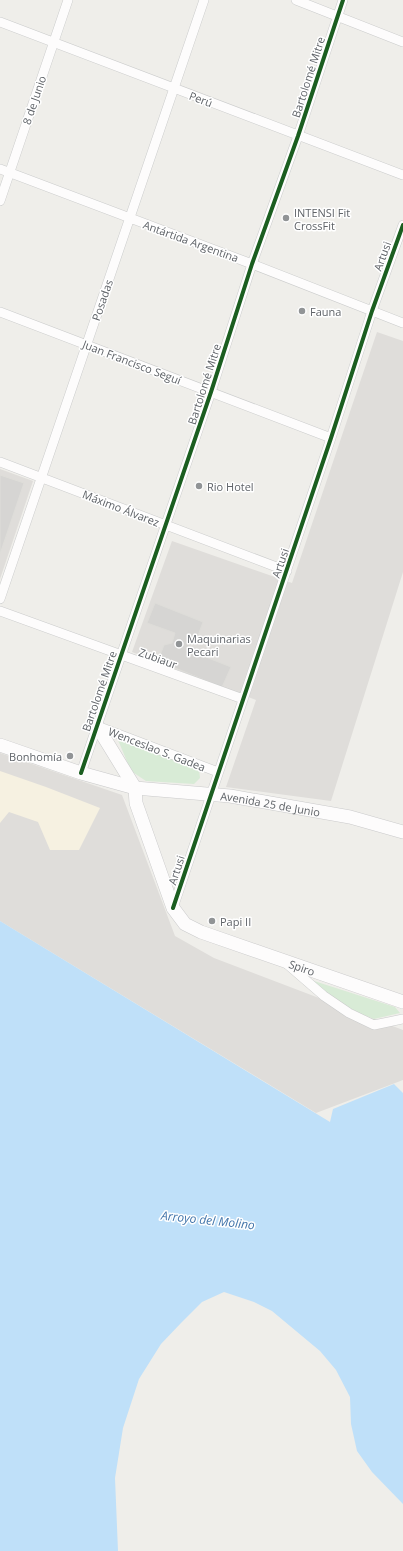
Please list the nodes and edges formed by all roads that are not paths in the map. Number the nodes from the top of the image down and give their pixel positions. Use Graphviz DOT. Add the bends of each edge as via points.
graph roads {
  1 [pos="68,0"];
  2 [pos="204,0"];
  3 [pos="296,0"];
  4 [pos="343,0"];
  5 [pos="337,16"];
  6 [pos="0,22"];
  7 [pos="403,42"];
  8 [pos="54,43"];
  9 [pos="174,89"];
  10 [pos="298,136"];
  11 [pos="0,169"];
  12 [pos="10,172"];
  13 [pos="403,176"];
  14 [pos="0,201"];
  15 [pos="130,218"];
  16 [pos="403,224"];
  17 [pos="252,264"];
  18 [pos="372,311"];
  19 [pos="0,312"];
  20 [pos="403,323"];
  21 [pos="86,345"];
  22 [pos="211,392"];
  23 [pos="332,438"];
  24 [pos="0,462"];
  25 [pos="41,478"];
  26 [pos="166,525"];
  27 [pos="287,571"];
  28 [pos="0,599"];
  29 [pos="0,611"];
  30 [pos="121,654"];
  31 [pos="243,699"];
  32 [pos="97,726"];
  33 [pos="0,745"];
  34 [pos="218,772"];
  35 [pos="81,773"];
  36 [pos="135,788"];
  37 [pos="211,794"];
  38 [pos="403,832"];
  39 [pos="173,908"];
  40 [pos="282,960"];
  41 [pos="403,1002"];
  42 [pos="403,1019"];
  1 -- 8 [label="street, 8 de Junio"];
  2 -- 9 [label="street, Posadas"];
  3 -- 5 [label="street"];
  4 -- 5 [label="street, Bartolomé Mitre"];
  5 -- 7 [label="street"];
  5 -- 10 [label="street, Bartolomé Mitre"];
  6 -- 8 [label="street, Perú"];
  8 -- 9 [label="street, Perú"];
  8 -- 12 [label="street, 8 de Junio"];
  9 -- 10 [label="street, Perú"];
  9 -- 15 [label="street, Posadas"];
  10 -- 13 [label="street, Perú"];
  10 -- 17 [label="street, Bartolomé Mitre"];
  11 -- 12 [label="street, Antártida Argentina"];
  12 -- 14 [label="street, 8 de Junio"];
  12 -- 15 [label="street, Antártida Argentina"];
  15 -- 17 [label="street, Antártida Argentina"];
  15 -- 21 [label="street, Posadas"];
  16 -- 18 [label="street, Artusi"];
  17 -- 18 [label="street, Antártida Argentina"];
  17 -- 22 [label="street, Bartolomé Mitre"];
  18 -- 20 [label="street, Antártida Argentina"];
  18 -- 23 [label="street, Artusi"];
  19 -- 21 [label="street, Juan Francisco Seguí"];
  21 -- 22 [label="street, Juan Francisco Seguí"];
  21 -- 25 [label="street, Posadas"];
  22 -- 23 [label="street, Juan Francisco Seguí"];
  22 -- 26 [label="street, Bartolomé Mitre"];
  23 -- 27 [label="street, Artusi"];
  24 -- 25 [label="street, Máximo Álvarez"];
  25 -- 26 [label="street, Máximo Álvarez"];
  25 -- 28 [label="street, Posadas"];
  26 -- 27 [label="street, Máximo Álvarez"];
  26 -- 30 [label="street, Bartolomé Mitre"];
  27 -- 31 [label="street, Artusi"];
  29 -- 30 [label="street, Zubiaur"];
  30 -- 31 [label="street, Zubiaur"];
  30 -- 32 [label="street, Bartolomé Mitre"];
  31 -- 34 [label="street, Artusi"];
  32 -- 34 [label="street, Wenceslao S. Gadea"];
  32 -- 35 [label="street, Bartolomé Mitre"];
  32 -- 36 [label="main road"];
  33 -- 35 [label="main road, Avenida 25 de Junio"];
  34 -- 37 [label="street, Artusi"];
  35 -- 36 [label="main road, Avenida 25 de Junio"];
  36 -- 37 [label="main road, Avenida 25 de Junio"];
  36 -- 39 [label="main road, Spiro" via="136,803"];
  37 -- 38 [label="main road, Avenida 25 de Junio" via="350,817"];
  37 -- 39 [label="street, Artusi"];
  39 -- 40 [label="main road, Spiro" via="185,924 201,932"];
  40 -- 41 [label="main road, Spiro"];
  40 -- 42 [label="street" via="324,996 349,1013 374,1025"];
}
